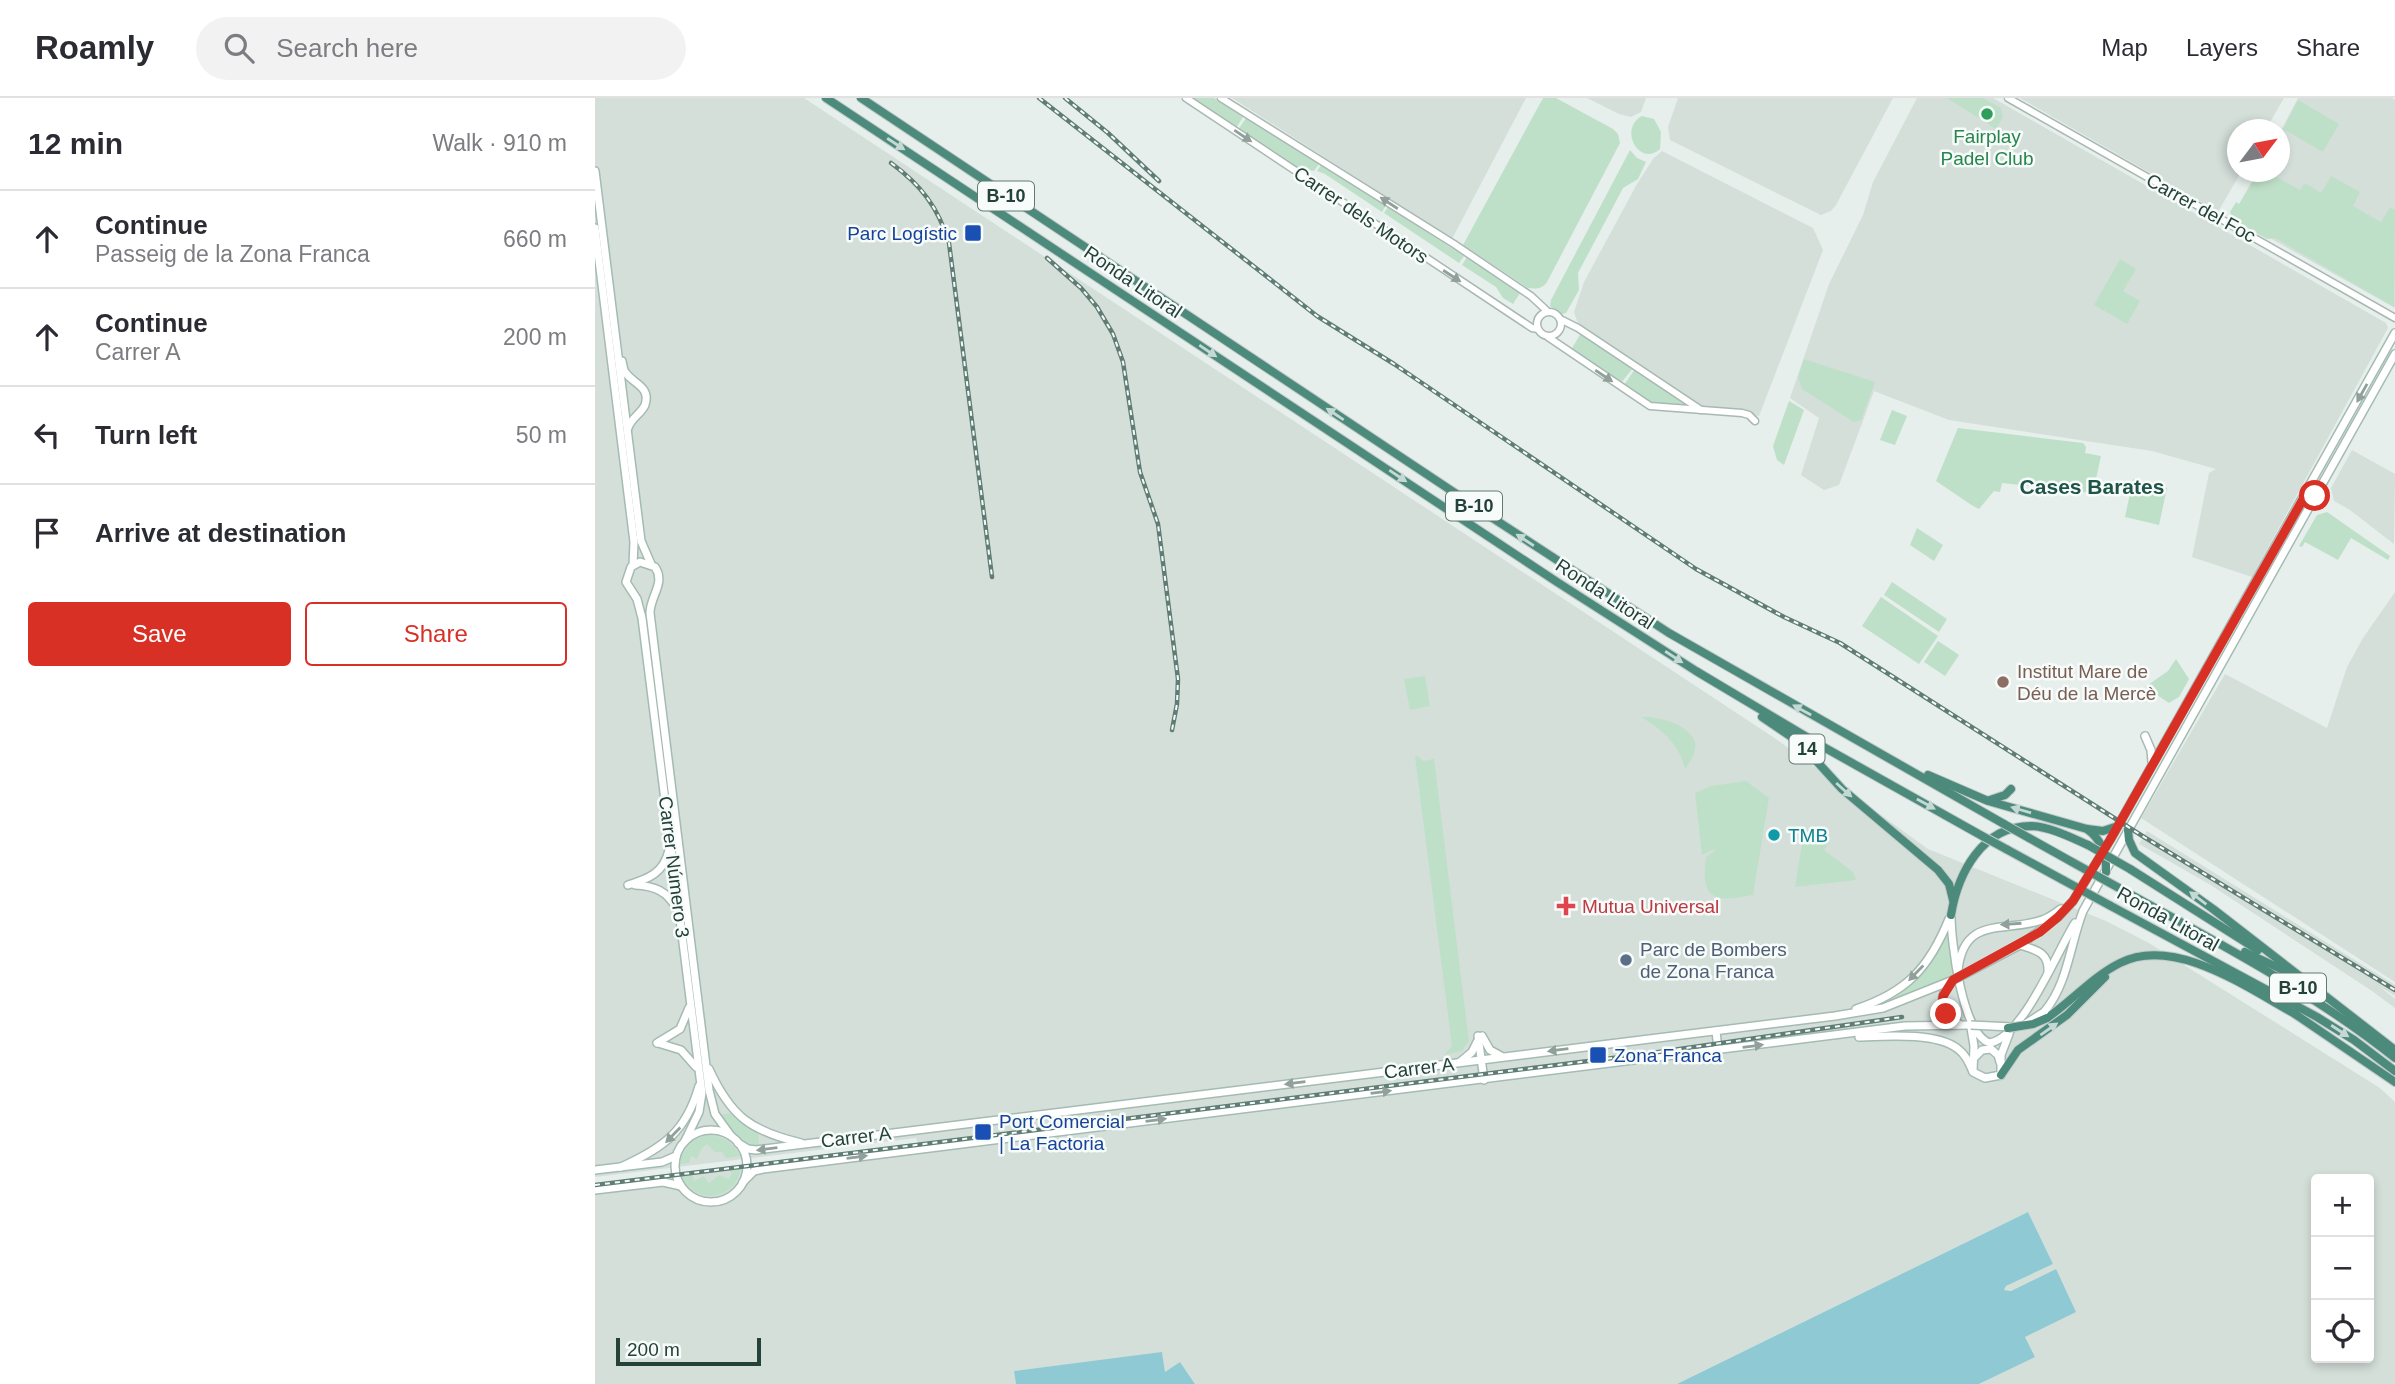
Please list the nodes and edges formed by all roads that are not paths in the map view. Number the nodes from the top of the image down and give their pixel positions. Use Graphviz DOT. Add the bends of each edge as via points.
graph roads {
  1 [pos="826,98"];
  2 [pos="862,98"];
  3 [pos="1186,98"];
  4 [pos="1221,98"];
  5 [pos="2008,98"];
  6 [pos="595,171"];
  7 [pos="595,228"];
  8 [pos="1546,310"];
  9 [pos="2395,318"];
  10 [pos="1562,320"];
  11 [pos="1538,329"];
  12 [pos="2395,333"];
  13 [pos="1548,337"];
  14 [pos="616,348"];
  15 [pos="2395,354"];
  16 [pos="1701,410"];
  17 [pos="1755,421"];
  18 [pos="627,433"];
  19 [pos="2307,492"];
  20 [pos="2315,496"];
  21 [pos="650,564"];
  22 [pos="633,565"];
  23 [pos="632,592"];
  24 [pos="654,592"];
  25 [pos="1696,671"];
  26 [pos="2145,736"];
  27 [pos="1862,743"];
  28 [pos="2153,763"];
  29 [pos="2011,789"];
  30 [pos="1988,801"];
  31 [pos="2118,826"];
  32 [pos="2087,829"];
  33 [pos="2128,830"];
  34 [pos="671,844"];
  35 [pos="2104,850"];
  36 [pos="2106,872"];
  37 [pos="1953,900"];
  38 [pos="2073,901"];
  39 [pos="2083,911"];
  40 [pos="679,914"];
  41 [pos="1951,915"];
  42 [pos="2194,930"];
  43 [pos="2020,945"];
  44 [pos="2120,963"];
  45 [pos="2218,965"];
  46 [pos="2290,971"];
  47 [pos="2048,977"];
  48 [pos="1956,980"];
  49 [pos="2303,981"];
  50 [pos="690,1000"];
  51 [pos="2045,1015"];
  52 [pos="2297,1015"];
  53 [pos="1835,1016"];
  54 [pos="1969,1016"];
  55 [pos="2017,1022"];
  56 [pos="1960,1024"];
  57 [pos="2008,1028"];
  58 [pos="1716,1031"];
  59 [pos="1479,1037"];
  60 [pos="1809,1039"];
  61 [pos="1718,1050"];
  62 [pos="2395,1050"];
  63 [pos="1506,1057"];
  64 [pos="1975,1057"];
  65 [pos="2395,1058"];
  66 [pos="1481,1060"];
  67 [pos="1460,1062"];
  68 [pos="2001,1063"];
  69 [pos="707,1064"];
  70 [pos="2395,1071"];
  71 [pos="699,1072"];
  72 [pos="1973,1072"];
  73 [pos="2001,1075"];
  74 [pos="1484,1080"];
  75 [pos="700,1082"];
  76 [pos="2395,1082"];
  77 [pos="731,1136"];
  78 [pos="685,1142"];
  79 [pos="738,1143"];
  80 [pos="805,1144"];
  81 [pos="677,1155"];
  82 [pos="621,1167"];
  83 [pos="595,1170"];
  84 [pos="743,1182"];
  85 [pos="681,1186"];
  86 [pos="595,1190"];
  1 -- 25 [label="highway, Ronda Litoral / B-10, one-way"];
  27 -- 2 [label="highway, Ronda Litoral / B-10, one-way" via="1649,620"];
  3 -- 11 [label="street, Carrer dels Motors, one-way"];
  8 -- 4 [label="street, Carrer dels Motors, one-way" via="1454,244"];
  5 -- 9 [label="street, Carrer del Foc"];
  6 -- 14 [label="main road"];
  7 -- 22 [label="main road" via="633,532"];
  8 -- 10 [label="street"];
  8 -- 11 [label="street"];
  10 -- 13 [label="street" via="1559,331"];
  10 -- 16 [label="street"];
  11 -- 13 [label="street"];
  12 -- 19 [label="main road, one-way"];
  13 -- 16 [label="street, one-way" via="1643,403"];
  14 -- 18 [label="main road"];
  14 -- 18 [label="main road" via="625,372 646,394 645,405"];
  15 -- 20 [label="main road"];
  16 -- 17 [label="street" via="1742,413"];
  18 -- 21 [label="main road" via="642,546"];
  19 -- 20 [label="main road"];
  19 -- 28 [label="main road"];
  20 -- 33 [label="main road"];
  21 -- 22 [label="main road"];
  21 -- 24 [label="main road" via="660,577"];
  22 -- 23 [label="main road" via="626,577"];
  23 -- 24 [label="main road" via="643,596"];
  23 -- 34 [label="main road, Carrer Número 3" via="642,618"];
  24 -- 69 [label="main road, Carrer Número 3" via="650,613"];
  25 -- 37 [label="highway, 14, one-way" via="1800,742 1842,789 1943,875"];
  25 -- 45 [label="highway, Ronda Litoral / B-10, one-way, bridge" via="1820,745"];
  26 -- 28 [label="main road"];
  27 -- 30 [label="highway"];
  27 -- 42 [label="highway, Ronda Litoral / B-10, bridge"];
  28 -- 31 [label="main road"];
  29 -- 30 [label="highway"];
  32 -- 30 [label="highway, one-way"];
  31 -- 32 [label="highway" via="2103,831"];
  31 -- 35 [label="main road"];
  32 -- 35 [label="highway"];
  33 -- 36 [label="main road"];
  46 -- 33 [label="highway, one-way" via="2136,853"];
  34 -- 40 [label="main road, Carrer Número 3"];
  34 -- 40 [label="main road" via="659,872 628,885 659,889"];
  35 -- 36 [label="highway"];
  35 -- 38 [label="main road"];
  36 -- 39 [label="main road"];
  37 -- 41 [label="highway"];
  37 -- 46 [label="highway, bridge" via="1977,851 2006,831 2039,827 2088,845 2130,869"];
  38 -- 43 [label="main road, Carrer A" via="2052,923"];
  38 -- 48 [label="main road, one-way" via="2043,920 1977,933 1960,956"];
  39 -- 47 [label="main road"];
  39 -- 51 [label="main road" via="2061,986"];
  40 -- 50 [label="main road, Carrer Número 3"];
  41 -- 48 [label="main road"];
  41 -- 53 [label="main road, one-way" via="1930,958 1900,989"];
  42 -- 49 [label="highway"];
  42 -- 65 [label="highway, Ronda Litoral / B-10" via="2314,998"];
  43 -- 47 [label="main road" via="2044,955"];
  43 -- 48 [label="main road, Carrer A, bridge"];
  44 -- 51 [label="highway"];
  44 -- 52 [label="highway" via="2152,954 2179,958"];
  73 -- 44 [label="highway, one-way" via="2014,1053 2067,1015"];
  45 -- 52 [label="highway"];
  45 -- 70 [label="highway, Ronda Litoral / B-10, one-way" via="2326,1022"];
  46 -- 49 [label="highway"];
  47 -- 55 [label="main road"];
  48 -- 53 [label="main road, Carrer A" via="1883,1008"];
  48 -- 54 [label="main road"];
  48 -- 56 [label="main road" via="1944,992 1942,1006"];
  49 -- 62 [label="highway"];
  50 -- 71 [label="main road, Carrer Número 3"];
  50 -- 71 [label="main road" via="683,1025 657,1043 681,1050"];
  51 -- 57 [label="highway, bridge" via="2028,1026"];
  52 -- 76 [label="highway"];
  53 -- 58 [label="main road, Carrer A"];
  54 -- 55 [label="main road" via="1980,1039 1990,1043"];
  54 -- 64 [label="main road"];
  55 -- 68 [label="main road" via="2006,1039"];
  56 -- 57 [label="main road, Carrer A, bridge"];
  56 -- 60 [label="main road, Carrer A"];
  58 -- 61 [label="main road"];
  58 -- 63 [label="main road, Carrer A, one-way"];
  59 -- 63 [label="main road" via="1490,1050"];
  59 -- 66 [label="main road"];
  59 -- 67 [label="main road" via="1472,1052"];
  61 -- 60 [label="main road, Carrer A, one-way"];
  60 -- 72 [label="main road" via="1938,1040 1961,1050"];
  61 -- 74 [label="main road, Carrer A"];
  63 -- 66 [label="main road, Carrer A"];
  64 -- 68 [label="main road" via="1991,1049"];
  64 -- 72 [label="main road"];
  66 -- 67 [label="main road, Carrer A"];
  66 -- 74 [label="main road"];
  67 -- 80 [label="main road, Carrer A, one-way"];
  68 -- 73 [label="main road"];
  69 -- 77 [label="main road, Carrer Número 3" via="715,1114"];
  69 -- 80 [label="main road" via="722,1096 743,1120"];
  71 -- 75 [label="main road, Carrer Número 3"];
  72 -- 73 [label="main road" via="1985,1078"];
  84 -- 74 [label="main road, Carrer A, one-way" via="763,1169"];
  75 -- 78 [label="main road, Carrer Número 3" via="701,1105"];
  75 -- 82 [label="main road, one-way" via="675,1134 655,1151"];
  77 -- 78 [label="main road" via="708,1130"];
  77 -- 79 [label="main road"];
  78 -- 81 [label="main road"];
  80 -- 79 [label="main road, Carrer A, one-way" via="756,1150"];
  79 -- 84 [label="main road" via="746,1161"];
  81 -- 82 [label="main road" via="662,1162"];
  81 -- 85 [label="main road" via="675,1171"];
  82 -- 83 [label="main road"];
  84 -- 85 [label="main road" via="729,1198 715,1202 698,1200"];
  85 -- 86 [label="main road" via="663,1182"];
}
